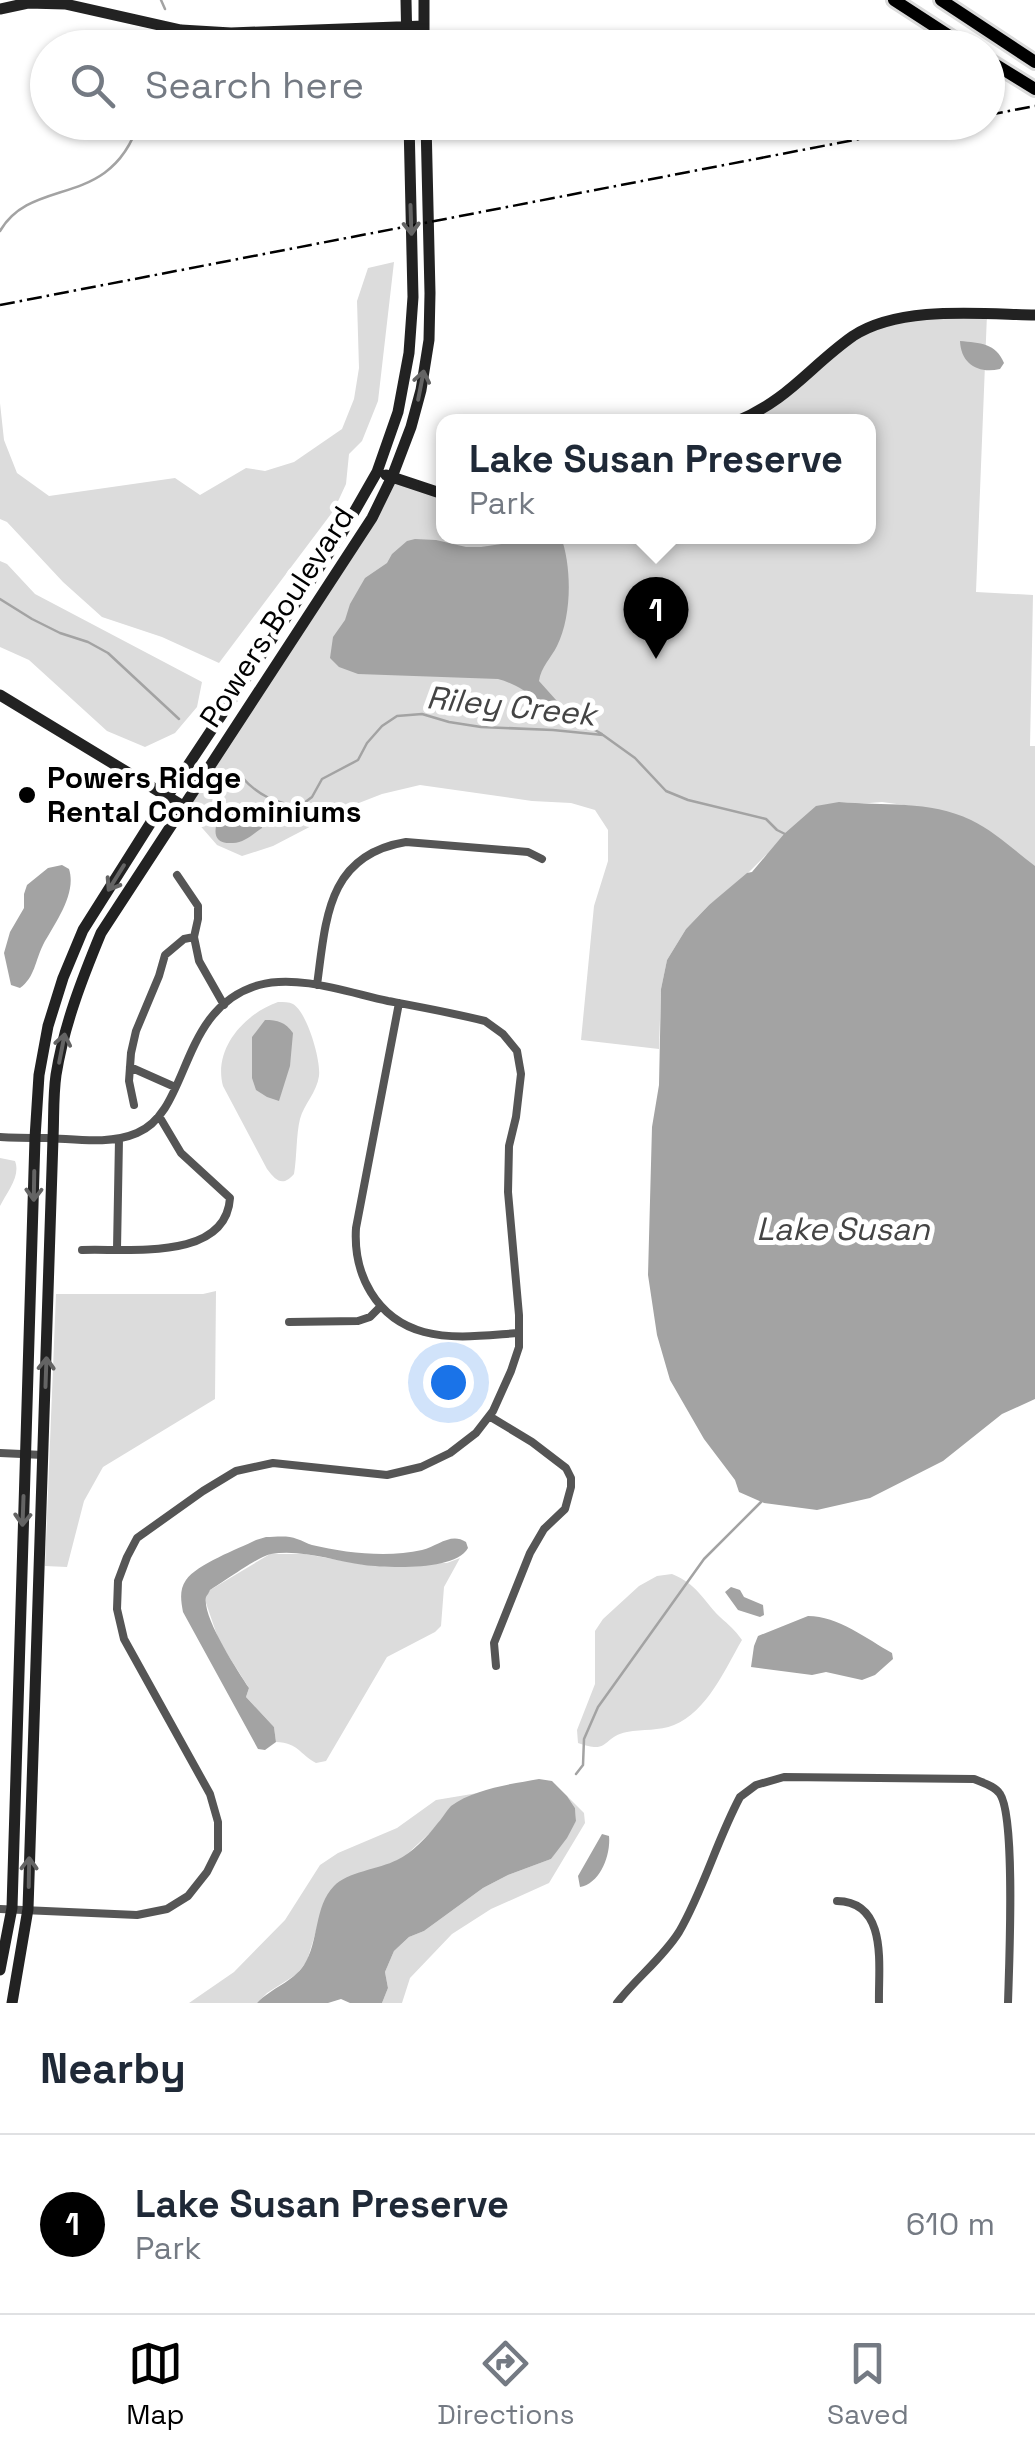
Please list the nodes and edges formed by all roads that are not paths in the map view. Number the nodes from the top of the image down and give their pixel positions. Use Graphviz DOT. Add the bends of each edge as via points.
graph roads {
  1 [pos="406,0"];
  2 [pos="424,0"];
  3 [pos="894,0"];
  4 [pos="941,0"];
  5 [pos="0,9"];
  6 [pos="424,26"];
  7 [pos="407,27"];
  8 [pos="181,30"];
  9 [pos="319,30"];
  10 [pos="407,30"];
  11 [pos="424,30"];
  12 [pos="940,30"];
  13 [pos="986,30"];
  14 [pos="1005,42"];
  15 [pos="1035,62"];
  16 [pos="1005,70"];
  17 [pos="1035,90"];
  18 [pos="409,140"];
  19 [pos="426,140"];
  20 [pos="1035,315"];
  21 [pos="754,414"];
  22 [pos="377,472"];
  23 [pos="392,478"];
  24 [pos="436,492"];
  25 [pos="0,695"];
  26 [pos="167,798"];
  27 [pos="183,806"];
  28 [pos="542,859"];
  29 [pos="177,874"];
  30 [pos="194,936"];
  31 [pos="317,985"];
  32 [pos="399,1003"];
  33 [pos="224,1005"];
  34 [pos="130,1067"];
  35 [pos="175,1088"];
  36 [pos="134,1105"];
  37 [pos="159,1116"];
  38 [pos="0,1137"];
  39 [pos="35,1138"];
  40 [pos="53,1138"];
  41 [pos="119,1139"];
  42 [pos="117,1249"];
  43 [pos="82,1250"];
  44 [pos="380,1307"];
  45 [pos="289,1322"];
  46 [pos="519,1334"];
  47 [pos="489,1416"];
  48 [pos="0,1453"];
  49 [pos="26,1454"];
  50 [pos="42,1455"];
  51 [pos="496,1666"];
  52 [pos="836,1901"];
  53 [pos="6,1908"];
  54 [pos="28,1909"];
  55 [pos="0,1970"];
  56 [pos="12,2003"];
  57 [pos="617,2003"];
  58 [pos="879,2003"];
  59 [pos="1008,2003"];
  1 -- 7 [label="main road"];
  2 -- 6 [label="main road"];
  3 -- 12 [label="main road"];
  4 -- 13 [label="main road"];
  5 -- 8 [label="main road" via="65,4"];
  6 -- 7 [label="main road"];
  6 -- 11 [label="main road"];
  7 -- 9 [label="main road"];
  7 -- 10 [label="main road"];
  14 -- 15 [label="main road"];
  16 -- 17 [label="main road"];
  18 -- 22 [label="main road, Powers Boulevard, one-way" via="410,353"];
  23 -- 19 [label="main road, Powers Boulevard, one-way" via="421,390 429,340"];
  20 -- 21 [label="main road" via="925,314 874,326"];
  22 -- 23 [label="main road"];
  22 -- 26 [label="main road, Powers Boulevard"];
  23 -- 24 [label="main road"];
  23 -- 27 [label="main road, Powers Boulevard"];
  25 -- 26 [label="main road"];
  26 -- 27 [label="main road"];
  26 -- 39 [label="main road, Powers Boulevard, one-way" via="83,930 62,978 42,1059"];
  40 -- 27 [label="main road, Powers Boulevard, one-way" via="56,1078 78,989 101,933"];
  28 -- 31 [label="street" via="528,852 406,842 370,852 338,884"];
  29 -- 30 [label="street" via="198,906"];
  30 -- 33 [label="street"];
  30 -- 34 [label="street" via="164,955"];
  31 -- 32 [label="street"];
  31 -- 33 [label="street" via="258,986"];
  32 -- 44 [label="street" via="356,1228 358,1264"];
  32 -- 46 [label="street" via="485,1021 517,1051 521,1074 508,1192"];
  33 -- 35 [label="street" via="197,1036"];
  34 -- 35 [label="street"];
  34 -- 36 [label="street"];
  35 -- 37 [label="street"];
  37 -- 41 [label="street" via="149,1128"];
  37 -- 42 [label="street" via="181,1153 230,1198 229,1212 208,1237 161,1249"];
  38 -- 39 [label="street"];
  39 -- 40 [label="street"];
  39 -- 49 [label="main road, Powers Boulevard, one-way"];
  40 -- 41 [label="street"];
  50 -- 40 [label="main road, Powers Boulevard, one-way"];
  41 -- 42 [label="street"];
  42 -- 43 [label="street"];
  44 -- 45 [label="street" via="358,1321"];
  44 -- 46 [label="street" via="423,1332"];
  46 -- 47 [label="street"];
  47 -- 51 [label="street" via="532,1442 571,1478 565,1509 530,1553 494,1643"];
  47 -- 54 [label="street" via="450,1453 386,1475 273,1463 236,1471 137,1538 118,1581 124,1639 210,1794 218,1850 188,1896 167,1910 137,1915"];
  48 -- 49 [label="street"];
  49 -- 50 [label="street"];
  49 -- 53 [label="main road, Powers Boulevard, one-way"];
  54 -- 50 [label="main road, Powers Boulevard, one-way"];
  52 -- 58 [label="street" via="856,1904 874,1922"];
  53 -- 54 [label="street"];
  53 -- 55 [label="main road, Powers Boulevard"];
  54 -- 56 [label="main road, Powers Boulevard"];
  57 -- 59 [label="street" via="678,1933 740,1797 756,1784 784,1777 974,1779 1000,1793 1009,1840"];
}
